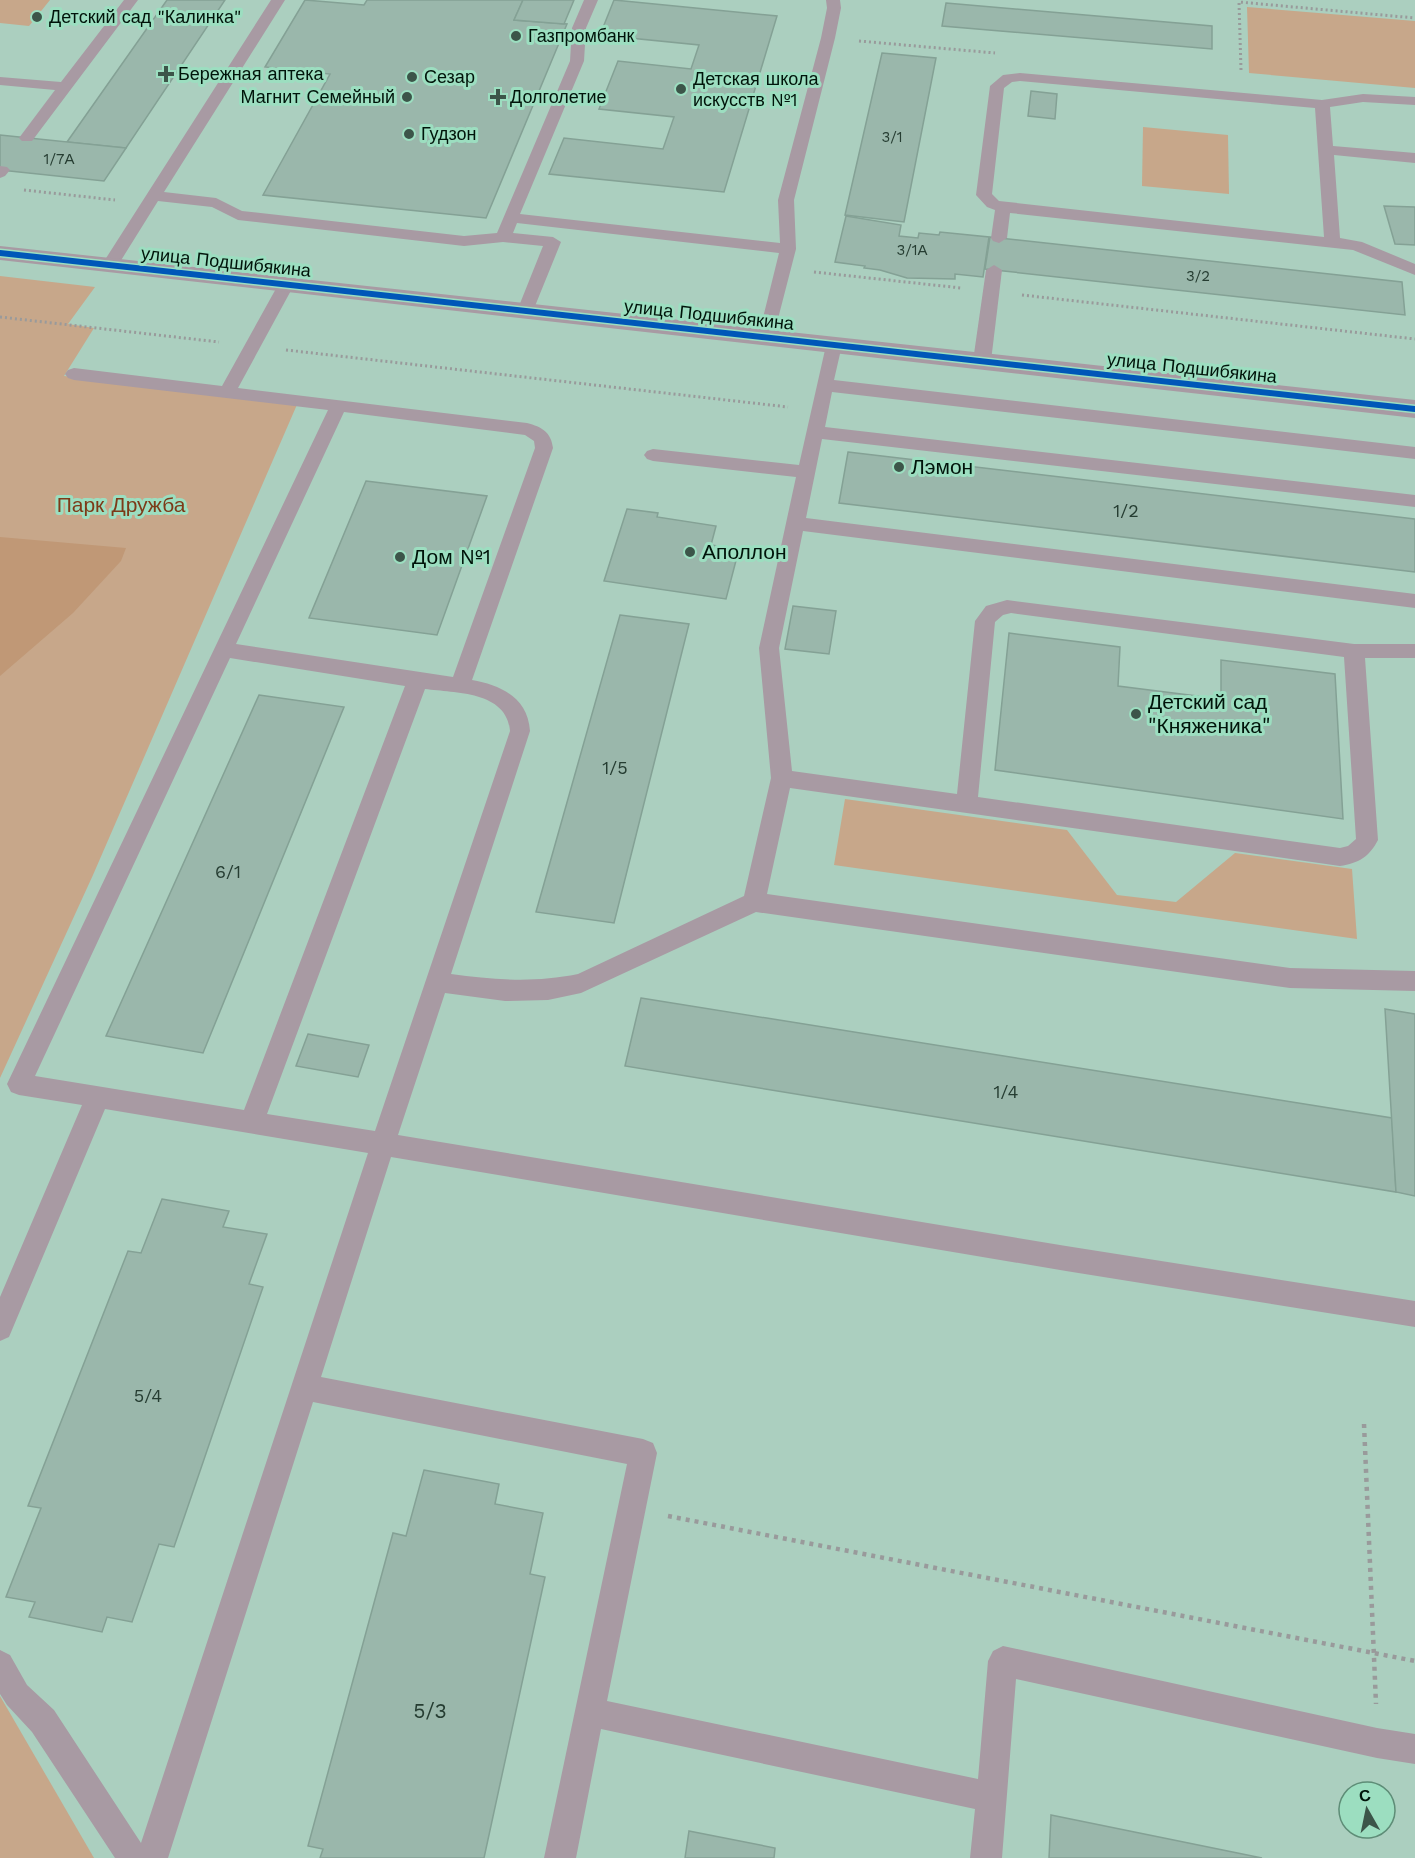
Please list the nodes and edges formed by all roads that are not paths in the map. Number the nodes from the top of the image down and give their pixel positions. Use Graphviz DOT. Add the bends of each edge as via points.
graph roads {
  1 [pos="131,0"];
  2 [pos="278,0"];
  3 [pos="591,0"];
  4 [pos="833,0"];
  5 [pos="0,81"];
  6 [pos="65,87"];
  7 [pos="1415,101"];
  8 [pos="1322,104"];
  9 [pos="27,138"];
  10 [pos="1326,150"];
  11 [pos="1415,158"];
  12 [pos="151,200"];
  13 [pos="1003,207"];
  14 [pos="511,218"];
  15 [pos="586,227"];
  16 [pos="503,237"];
  17 [pos="999,238"];
  18 [pos="553,242"];
  19 [pos="1332,243"];
  20 [pos="788,249"];
  21 [pos="0,253"];
  22 [pos="109,266"];
  23 [pos="994,270"];
  24 [pos="1415,270"];
  25 [pos="286,285"];
  26 [pos="525,312"];
  27 [pos="766,338"];
  28 [pos="833,345"];
  29 [pos="982,361"];
  30 [pos="74,374"];
  31 [pos="824,385"];
  32 [pos="227,392"];
  33 [pos="339,405"];
  34 [pos="1415,409"];
  35 [pos="814,432"];
  36 [pos="1415,453"];
  37 [pos="653,455"];
  38 [pos="806,472"];
  39 [pos="1415,501"];
  40 [pos="796,523"];
  41 [pos="1415,600"];
  42 [pos="225,650"];
  43 [pos="1354,651"];
  44 [pos="1415,651"];
  45 [pos="418,679"];
  46 [pos="460,685"];
  47 [pos="782,778"];
  48 [pos="967,804"];
  49 [pos="754,902"];
  50 [pos="1415,981"];
  51 [pos="436,982"];
  52 [pos="98,1096"];
  53 [pos="252,1121"];
  54 [pos="384,1142"];
  55 [pos="1415,1314"];
  56 [pos="0,1328"];
  57 [pos="304,1387"];
  58 [pos="0,1665"];
  59 [pos="590,1712"];
  60 [pos="1415,1749"];
  61 [pos="991,1797"];
  62 [pos="133,1858"];
  63 [pos="152,1858"];
  64 [pos="560,1858"];
  65 [pos="986,1858"];
  1 -- 6 [label="lane"];
  2 -- 12 [label="lane"];
  3 -- 14 [label="lane" via="579,28 577,61"];
  4 -- 20 [label="lane" via="828,38 786,200"];
  5 -- 6 [label="lane"];
  6 -- 9 [label="lane"];
  7 -- 8 [label="lane" via="1363,98"];
  8 -- 10 [label="lane"];
  8 -- 13 [label="lane" via="1008,78 997,86 984,195"];
  10 -- 11 [label="lane"];
  10 -- 19 [label="lane"];
  12 -- 16 [label="lane" via="216,203 238,215 464,241"];
  12 -- 22 [label="lane"];
  13 -- 17 [label="lane"];
  13 -- 19 [label="lane"];
  14 -- 15 [label="lane"];
  14 -- 16 [label="lane"];
  15 -- 18 [label="lane"];
  15 -- 20 [label="lane"];
  16 -- 18 [label="lane"];
  18 -- 26 [label="lane"];
  19 -- 24 [label="lane" via="1365,248"];
  20 -- 27 [label="lane"];
  21 -- 22 [label="street, улица Подшибякина"];
  22 -- 25 [label="street, улица Подшибякина"];
  23 -- 29 [label="lane"];
  25 -- 26 [label="street, улица Подшибякина"];
  25 -- 32 [label="lane"];
  26 -- 27 [label="street, улица Подшибякина"];
  27 -- 28 [label="street, улица Подшибякина"];
  28 -- 29 [label="street, улица Подшибякина"];
  28 -- 31 [label="lane"];
  29 -- 34 [label="street, улица Подшибякина"];
  30 -- 32 [label="lane"];
  31 -- 35 [label="lane"];
  31 -- 36 [label="lane"];
  32 -- 33 [label="lane"];
  33 -- 42 [label="lane"];
  33 -- 46 [label="lane" via="527,429 543,440 544,448"];
  35 -- 38 [label="lane"];
  35 -- 39 [label="lane"];
  37 -- 38 [label="lane"];
  38 -- 40 [label="lane"];
  40 -- 41 [label="lane"];
  40 -- 47 [label="lane" via="769,648"];
  42 -- 45 [label="lane"];
  42 -- 52 [label="lane" via="20,1084"];
  43 -- 44 [label="lane"];
  43 -- 48 [label="lane" via="1011,606 997,608 985,621"];
  43 -- 48 [label="lane" via="1367,840 1355,855 1340,857"];
  45 -- 46 [label="lane"];
  45 -- 53 [label="lane"];
  46 -- 51 [label="lane" via="506,699 520,720 520,731"];
  47 -- 48 [label="lane"];
  47 -- 49 [label="lane"];
  49 -- 50 [label="lane" via="1290,978"];
  49 -- 51 [label="lane" via="581,983 548,990 505,991"];
  51 -- 54 [label="lane"];
  52 -- 53 [label="lane"];
  52 -- 56 [label="lane"];
  53 -- 54 [label="lane"];
  54 -- 55 [label="lane" via="1151,1273"];
  54 -- 57 [label="lane"];
  57 -- 59 [label="lane" via="643,1453"];
  57 -- 63 [label="lane"];
  58 -- 62 [label="lane" via="17,1695 43,1721"];
  59 -- 61 [label="lane"];
  59 -- 64 [label="lane"];
  60 -- 61 [label="lane" via="1003,1661"];
  61 -- 65 [label="lane"];
}
